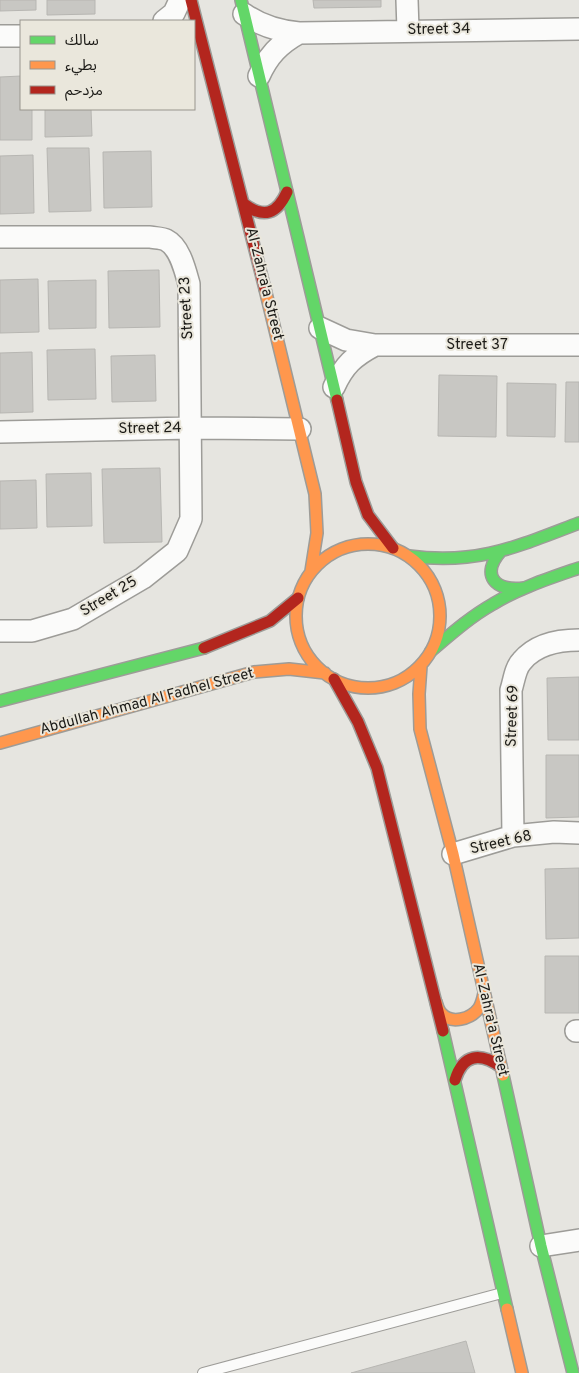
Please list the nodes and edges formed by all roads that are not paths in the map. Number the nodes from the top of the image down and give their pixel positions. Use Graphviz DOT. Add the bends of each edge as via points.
graph roads {
  1 [pos="180,0"];
  2 [pos="191,0"];
  3 [pos="407,0"];
  4 [pos="242,7"];
  5 [pos="165,20"];
  6 [pos="194,20"];
  7 [pos="195,24"];
  8 [pos="579,29"];
  9 [pos="408,30"];
  10 [pos="299,33"];
  11 [pos="0,36"];
  12 [pos="20,36"];
  13 [pos="201,59"];
  14 [pos="259,76"];
  15 [pos="287,192"];
  16 [pos="244,204"];
  17 [pos="0,237"];
  18 [pos="285,242"];
  19 [pos="267,248"];
  20 [pos="302,251"];
  21 [pos="260,266"];
  22 [pos="320,328"];
  23 [pos="375,345"];
  24 [pos="579,345"];
  25 [pos="334,387"];
  26 [pos="191,428"];
  27 [pos="300,429"];
  28 [pos="0,432"];
  29 [pos="191,519"];
  30 [pos="579,523"];
  31 [pos="393,548"];
  32 [pos="501,551"];
  33 [pos="409,556"];
  34 [pos="579,568"];
  35 [pos="311,571"];
  36 [pos="524,588"];
  37 [pos="298,598"];
  38 [pos="0,631"];
  39 [pos="579,640"];
  40 [pos="210,647"];
  41 [pos="431,652"];
  42 [pos="421,666"];
  43 [pos="329,676"];
  44 [pos="222,680"];
  45 [pos="0,701"];
  46 [pos="25,721"];
  47 [pos="40,731"];
  48 [pos="0,743"];
  49 [pos="579,833"];
  50 [pos="513,836"];
  51 [pos="453,854"];
  52 [pos="484,993"];
  53 [pos="436,1002"];
  54 [pos="501,1067"];
  55 [pos="455,1080"];
  56 [pos="579,1240"];
  57 [pos="541,1246"];
  58 [pos="504,1292"];
  59 [pos="247,1362"];
  60 [pos="203,1373"];
  61 [pos="250,1373"];
  62 [pos="522,1373"];
  63 [pos="573,1373"];
  1 -- 5 [label="street"];
  2 -- 6 [label="street, Al-Zahra'a Street"];
  3 -- 9 [label="street"];
  4 -- 10 [label="street, Street 34" via="256,22"];
  4 -- 14 [label="street"];
  7 -- 13 [label="street, Al-Zahra'a Street"];
  8 -- 9 [label="street, Street 34"];
  9 -- 10 [label="street, Street 34"];
  10 -- 14 [label="street" via="274,50"];
  11 -- 12 [label="street"];
  13 -- 16 [label="street, Al-Zahra'a Street"];
  14 -- 15 [label="street"];
  15 -- 16 [label="street" via="278,208 269,213 251,210"];
  15 -- 20 [label="street"];
  16 -- 21 [label="street, Al-Zahra'a Street"];
  17 -- 26 [label="street, Street 23" via="150,237 167,240 184,262 189,284"];
  18 -- 20 [label="street"];
  19 -- 21 [label="street" via="261,256"];
  20 -- 22 [label="street"];
  21 -- 27 [label="street, Al-Zahra'a Street"];
  22 -- 23 [label="street, Street 37" via="346,340"];
  22 -- 25 [label="street"];
  23 -- 24 [label="street, Street 37"];
  23 -- 25 [label="street" via="351,360"];
  25 -- 31 [label="street" via="356,482 368,515"];
  26 -- 27 [label="street, Street 24"];
  26 -- 28 [label="street, Street 24"];
  26 -- 29 [label="street, Street 23"];
  27 -- 35 [label="street, Al-Zahra'a Street" via="316,494 317,533"];
  29 -- 38 [label="street, Street 25" via="177,551 143,578 73,619 32,631"];
  30 -- 32 [label="street"];
  31 -- 33 [label="street"];
  31 -- 35 [label="street" via="374,544 338,550"];
  32 -- 33 [label="street" via="449,559"];
  32 -- 36 [label="street" via="493,558 490,569 494,580 502,587"];
  33 -- 41 [label="street" via="435,587 440,608 439,629"];
  34 -- 36 [label="street"];
  35 -- 37 [label="street"];
  36 -- 41 [label="street" via="484,609"];
  37 -- 40 [label="street" via="270,621"];
  37 -- 43 [label="street" via="296,621 302,644 309,658"];
  39 -- 50 [label="street, Street 69" via="542,645 521,661 515,674 512,690"];
  40 -- 44 [label="street" via="220,649 229,659 229,673"];
  40 -- 45 [label="street" via="23,699"];
  41 -- 42 [label="street"];
  42 -- 43 [label="street" via="402,680 367,688 349,685"];
  42 -- 51 [label="street, Al-Zahra'a Street" via="418,694 420,729"];
  43 -- 44 [label="street, Abdullah Ahmad Al Fadhel Street" via="289,668"];
  43 -- 53 [label="street" via="353,708 369,742"];
  44 -- 47 [label="street, Abdullah Ahmad Al Fadhel Street"];
  46 -- 47 [label="street"];
  47 -- 48 [label="street, Abdullah Ahmad Al Fadhel Street"];
  49 -- 50 [label="street, Street 68"];
  50 -- 51 [label="street, Street 68"];
  51 -- 52 [label="street, Al-Zahra'a Street"];
  52 -- 53 [label="street" via="474,1014 463,1019 452,1019 441,1013"];
  52 -- 54 [label="street, Al-Zahra'a Street"];
  53 -- 55 [label="street"];
  54 -- 55 [label="street" via="493,1060 473,1058 457,1071"];
  54 -- 57 [label="street, Al-Zahra'a Street"];
  55 -- 58 [label="street"];
  56 -- 57 [label="street"];
  57 -- 63 [label="street, Al-Zahra'a Street"];
  58 -- 59 [label="lane"];
  58 -- 62 [label="street"];
  59 -- 60 [label="lane"];
  59 -- 61 [label="lane"];
}
